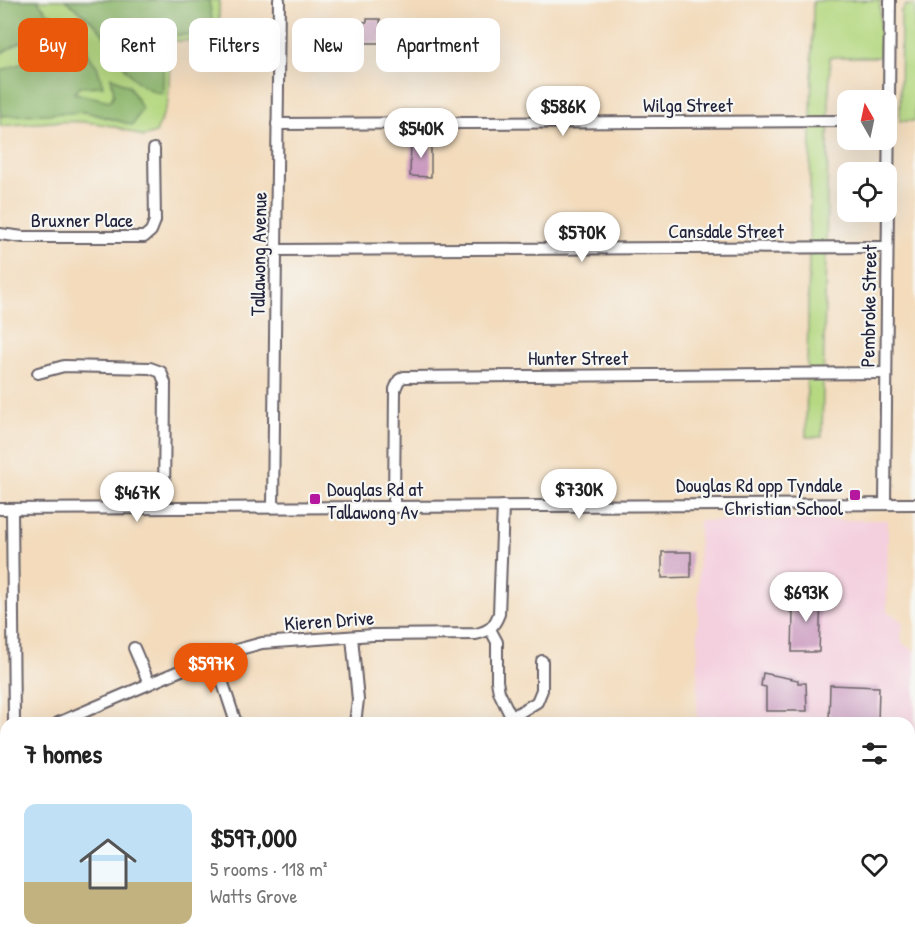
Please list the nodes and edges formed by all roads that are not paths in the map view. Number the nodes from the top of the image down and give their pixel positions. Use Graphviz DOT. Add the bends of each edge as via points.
graph roads {
  1 [pos="279,0"];
  2 [pos="890,0"];
  3 [pos="888,90"];
  4 [pos="837,121"];
  5 [pos="277,124"];
  6 [pos="154,149"];
  7 [pos="887,150"];
  8 [pos="0,234"];
  9 [pos="888,247"];
  10 [pos="276,250"];
  11 [pos="38,373"];
  12 [pos="885,373"];
  13 [pos="885,504"];
  14 [pos="915,504"];
  15 [pos="502,506"];
  16 [pos="273,507"];
  17 [pos="394,507"];
  18 [pos="0,508"];
  19 [pos="12,508"];
  20 [pos="164,508"];
  21 [pos="490,629"];
  22 [pos="13,633"];
  23 [pos="0,634"];
  24 [pos="352,637"];
  25 [pos="134,648"];
  26 [pos="214,656"];
  27 [pos="542,661"];
  28 [pos="149,683"];
  29 [pos="14,717"];
  30 [pos="72,717"];
  31 [pos="234,717"];
  32 [pos="356,717"];
  33 [pos="512,717"];
  34 [pos="517,717"];
  1 -- 5 [label="street, Tallawong Avenue"];
  2 -- 3 [label="street, Pembroke Street"];
  4 -- 5 [label="street, Wilga Street"];
  5 -- 10 [label="street, Tallawong Avenue"];
  6 -- 8 [label="street, Bruxner Place" via="155,221 144,237"];
  7 -- 9 [label="street, Pembroke Street"];
  9 -- 10 [label="street, Cansdale Street"];
  9 -- 12 [label="street, Pembroke Street"];
  10 -- 16 [label="street, Tallawong Avenue"];
  11 -- 20 [label="street" via="64,366 153,368 160,372 165,383"];
  12 -- 13 [label="street, Pembroke Street"];
  12 -- 17 [label="street, Hunter Street" via="404,377 395,389"];
  13 -- 14 [label="street"];
  13 -- 15 [label="street"];
  15 -- 17 [label="street"];
  15 -- 21 [label="street" via="500,614"];
  16 -- 17 [label="street"];
  16 -- 20 [label="street"];
  18 -- 19 [label="street"];
  19 -- 20 [label="street"];
  19 -- 22 [label="street"];
  21 -- 24 [label="street, Kieren Drive" via="476,634"];
  21 -- 33 [label="street" via="497,642 497,681"];
  22 -- 23 [label="street"];
  22 -- 29 [label="street"];
  24 -- 26 [label="street, Kieren Drive" via="262,643"];
  24 -- 32 [label="street"];
  25 -- 28 [label="street"];
  26 -- 28 [label="street, Kieren Drive"];
  26 -- 31 [label="street"];
  27 -- 34 [label="street" via="542,690 537,702"];
  28 -- 30 [label="street, Kieren Drive"];
}
